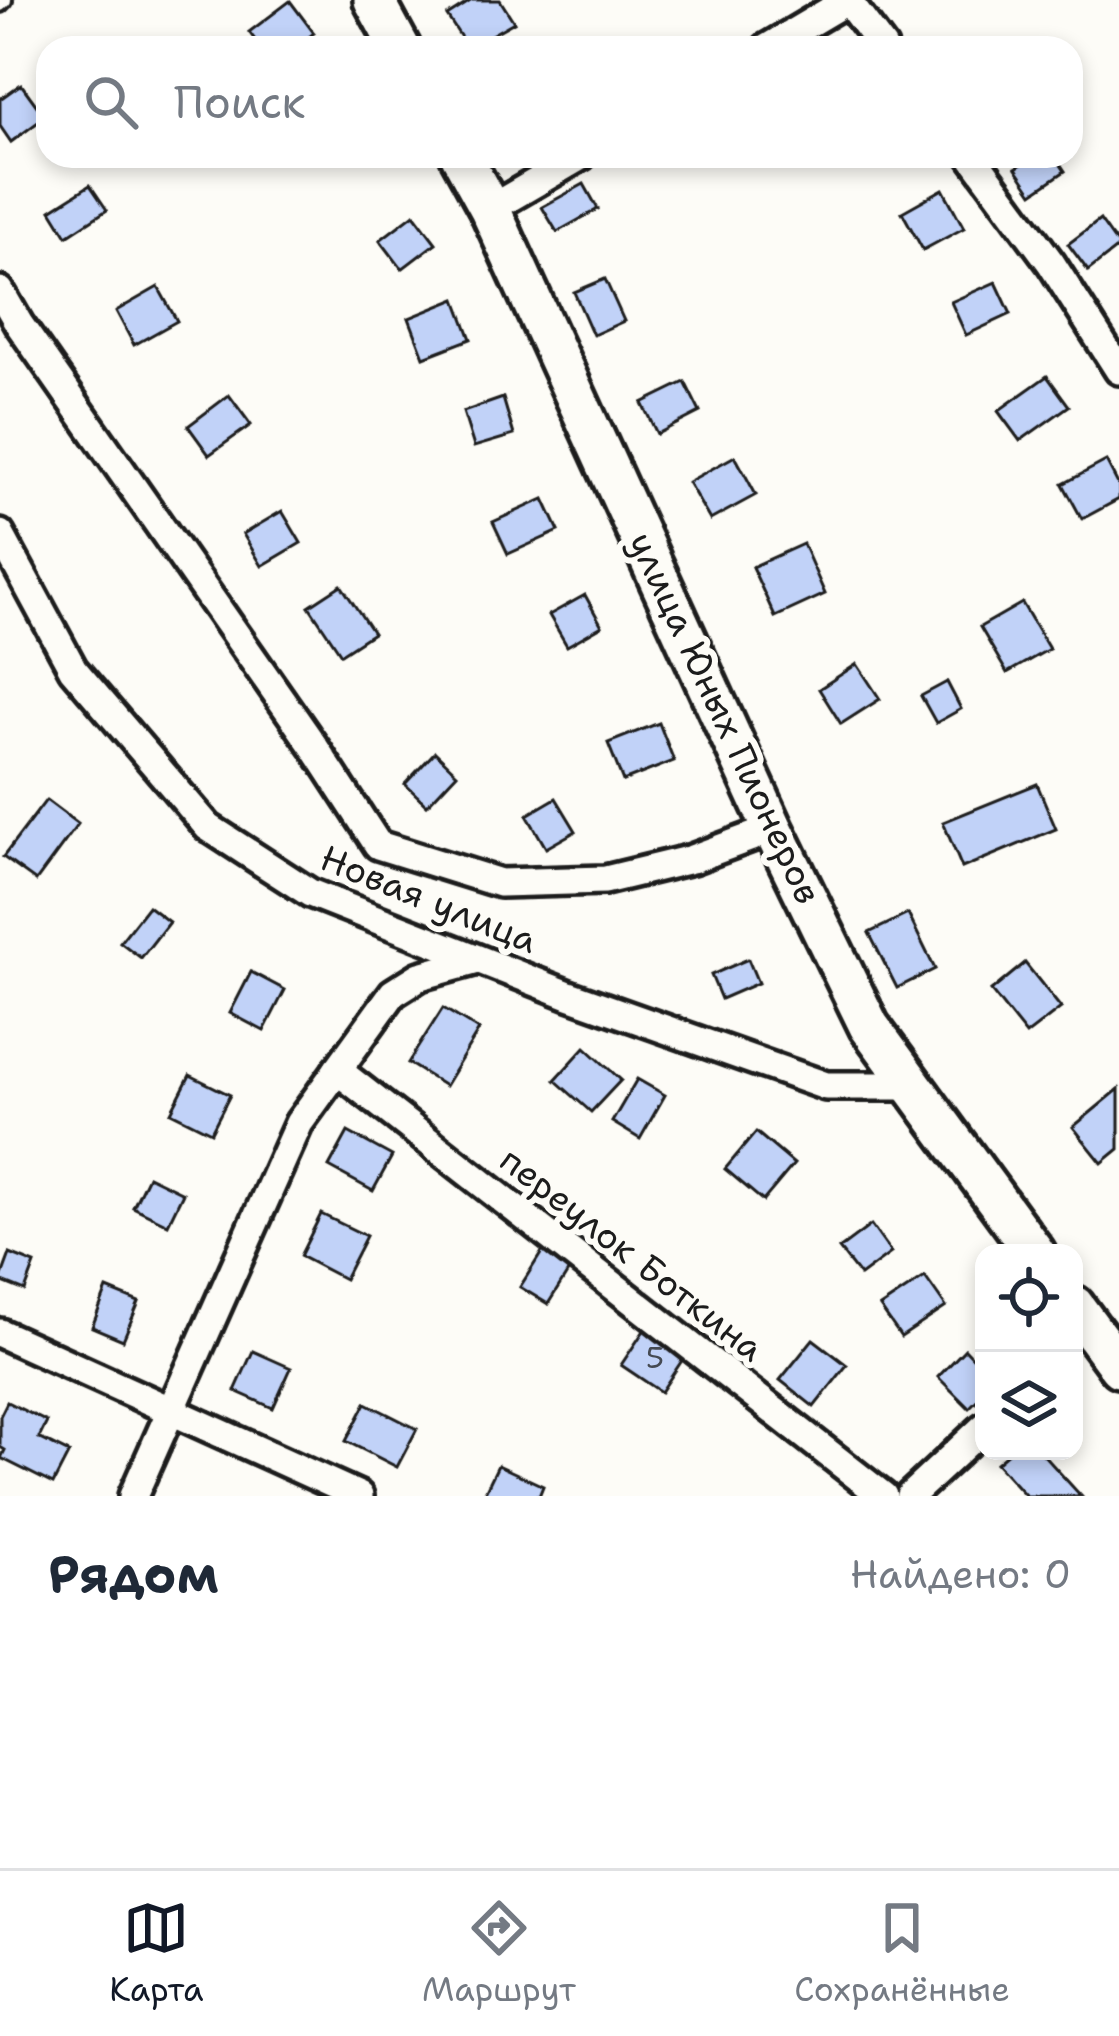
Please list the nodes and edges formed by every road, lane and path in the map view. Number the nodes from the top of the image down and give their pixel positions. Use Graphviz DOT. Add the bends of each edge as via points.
graph roads {
  1 [pos="374,0"];
  2 [pos="848,0"];
  3 [pos="394,36"];
  4 [pos="787,36"];
  5 [pos="874,36"];
  6 [pos="467,168"];
  7 [pos="560,168"];
  8 [pos="981,168"];
  9 [pos="490,209"];
  10 [pos="0,291"];
  11 [pos="1119,370"];
  12 [pos="0,534"];
  13 [pos="773,829"];
  14 [pos="478,960"];
  15 [pos="338,1070"];
  16 [pos="912,1086"];
  17 [pos="1028,1244"];
  18 [pos="1083,1329"];
  19 [pos="0,1334"];
  20 [pos="1119,1367"];
  21 [pos="171,1411"];
  22 [pos="975,1435"];
  23 [pos="133,1496"];
  24 [pos="359,1496"];
  25 [pos="883,1496"];
  26 [pos="910,1496"];
  1 -- 3 [label="main road"];
  2 -- 4 [label="street"];
  2 -- 5 [label="street"];
  6 -- 9 [label="main road, улица Юных Пионеров"];
  7 -- 9 [label="street"];
  8 -- 11 [label="street"];
  9 -- 13 [label="main road, улица Юных Пионеров"];
  10 -- 13 [label="street, Новая улица" via="377,844 500,883 605,880"];
  12 -- 14 [label="street, Новая улица" via="73,669 208,827 310,893"];
  13 -- 16 [label="main road, улица Юных Пионеров" via="869,1026"];
  14 -- 15 [label="street" via="404,983"];
  14 -- 16 [label="street, Новая улица" via="826,1086"];
  15 -- 21 [label="street" via="285,1151"];
  15 -- 25 [label="street, переулок Боткина"];
  16 -- 17 [label="main road, улица Юных Пионеров"];
  18 -- 20 [label="main road"];
  19 -- 21 [label="street"];
  21 -- 23 [label="street"];
  21 -- 24 [label="street"];
  22 -- 26 [label="street"];
}
